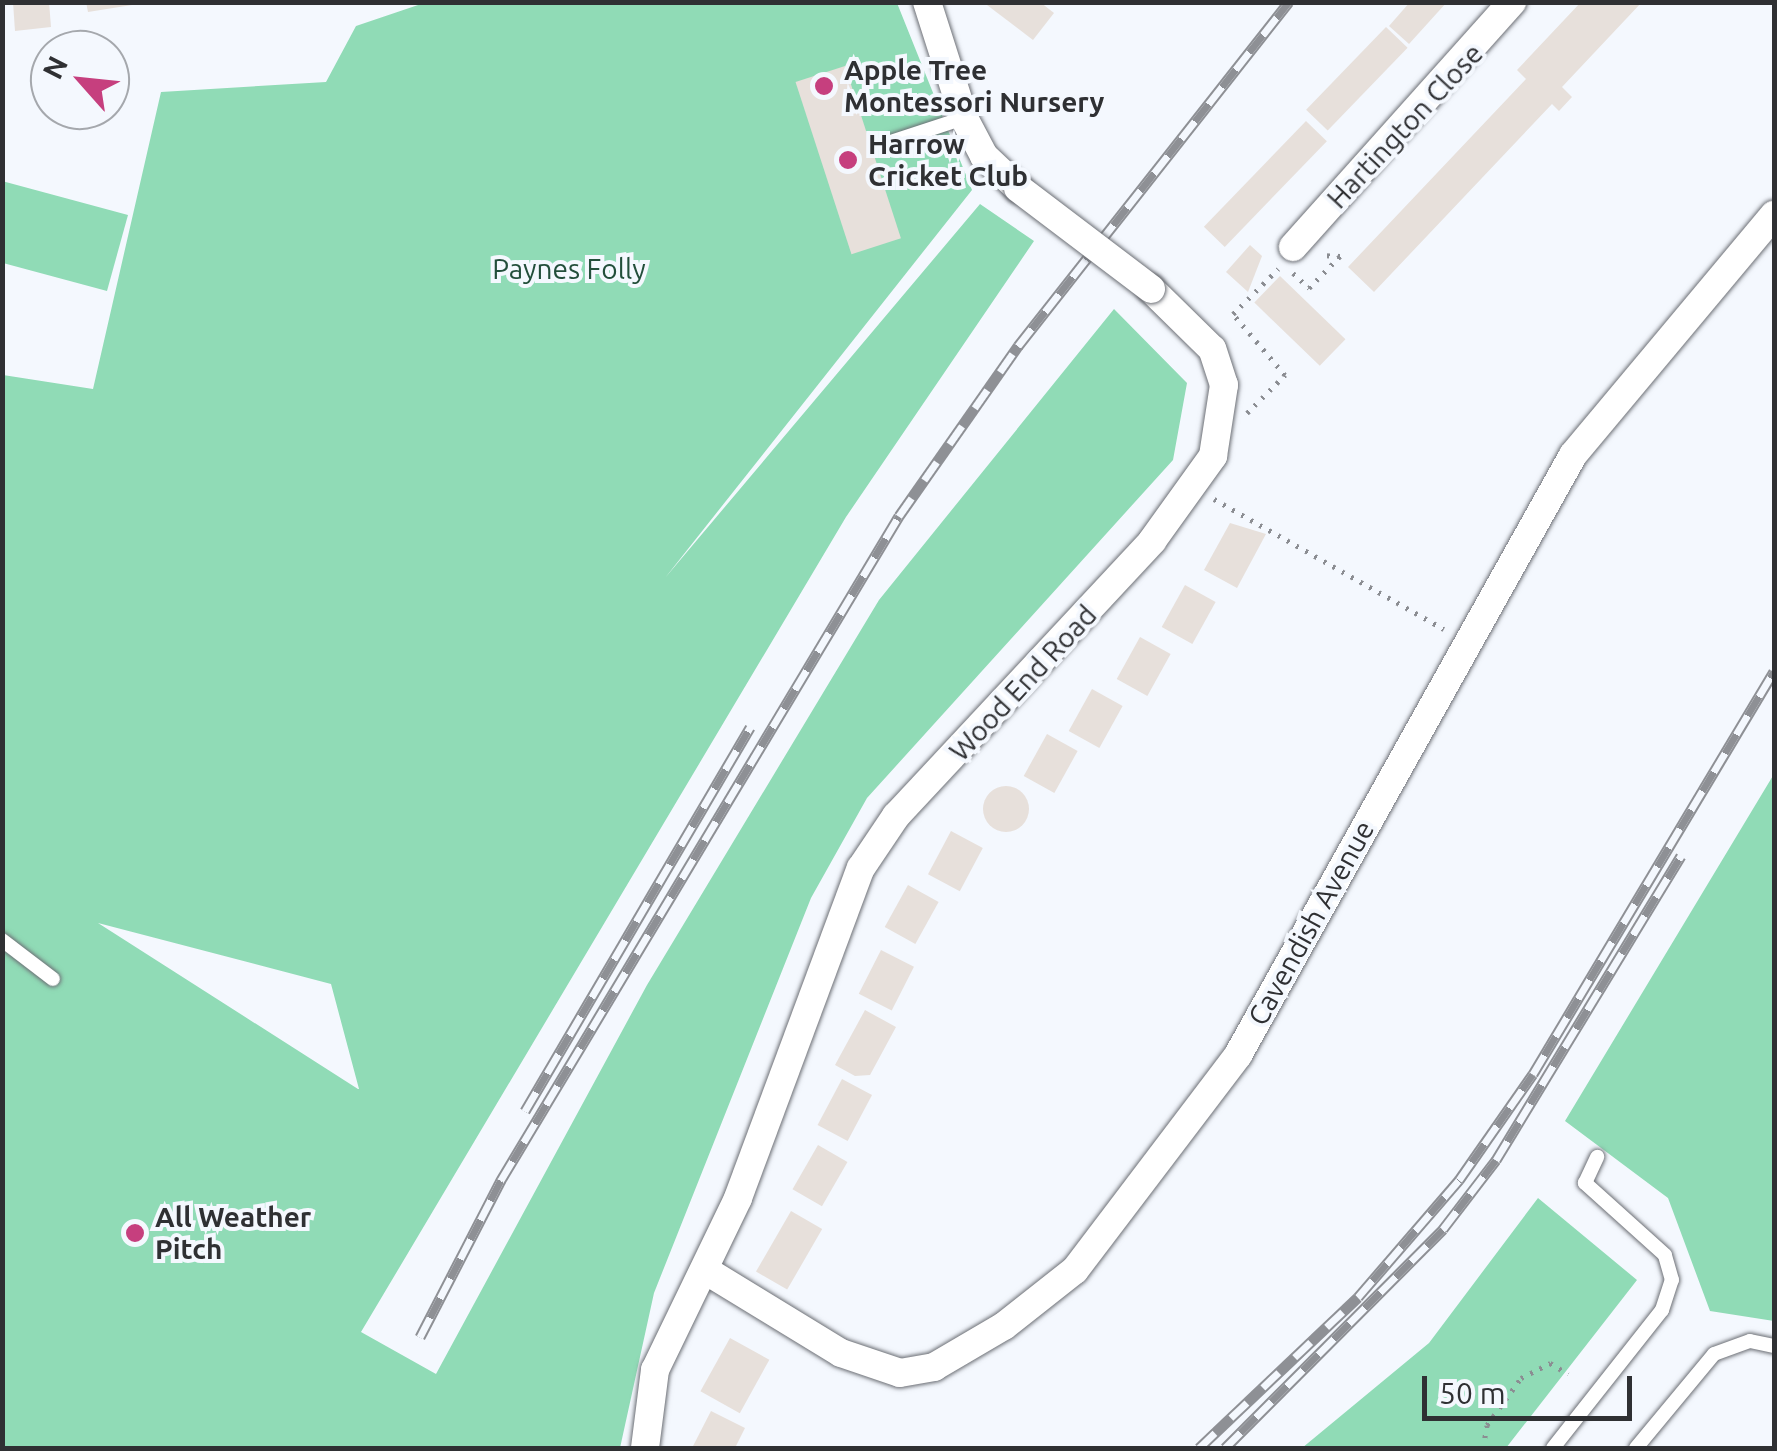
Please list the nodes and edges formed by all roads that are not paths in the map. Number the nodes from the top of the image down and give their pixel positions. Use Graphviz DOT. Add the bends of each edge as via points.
graph roads {
  1 [pos="928,2"];
  2 [pos="1512,2"];
  3 [pos="964,118"];
  4 [pos="891,142"];
  5 [pos="1774,215"];
  6 [pos="1297,242"];
  7 [pos="2,940"];
  8 [pos="54,979"];
  9 [pos="1597,1157"];
  10 [pos="705,1270"];
  11 [pos="1774,1346"];
  12 [pos="645,1448"];
  13 [pos="1553,1448"];
  14 [pos="1636,1448"];
  1 -- 3 [label="street, Wood End Road"];
  2 -- 6 [label="street, Hartington Close"];
  3 -- 4 [label="lane"];
  3 -- 10 [label="street, Wood End Road, bridge" via="984,156 1018,188 1151,289 1212,349 1224,384 1213,456 1194,488 1048,660 896,816 861,868"];
  5 -- 10 [label="street, Cavendish Avenue" via="1572,455 1238,1056 1075,1270 1004,1326 934,1367 900,1373 841,1352"];
  7 -- 8 [label="lane"];
  9 -- 13 [label="lane" via="1586,1183 1665,1256 1672,1280 1662,1310"];
  10 -- 12 [label="street, Wood End Road" via="655,1370"];
  11 -- 14 [label="lane" via="1750,1341 1714,1354"];
}
